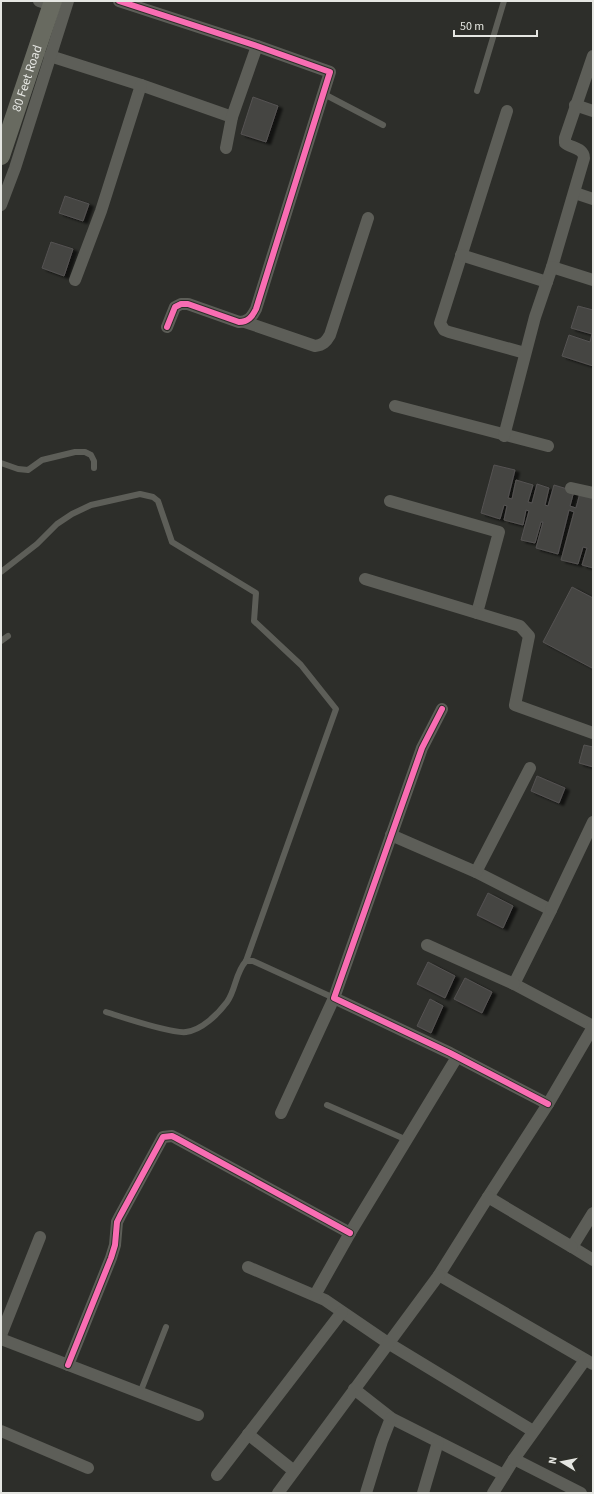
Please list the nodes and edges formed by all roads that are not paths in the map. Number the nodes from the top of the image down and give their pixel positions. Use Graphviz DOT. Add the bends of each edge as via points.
graph roads {
  1 [pos="119,1"];
  2 [pos="504,1"];
  3 [pos="53,2"];
  4 [pos="257,46"];
  5 [pos="50,56"];
  6 [pos="593,56"];
  7 [pos="141,85"];
  8 [pos="477,91"];
  9 [pos="324,94"];
  10 [pos="575,106"];
  11 [pos="507,111"];
  12 [pos="593,111"];
  13 [pos="232,117"];
  14 [pos="383,124"];
  15 [pos="226,148"];
  16 [pos="1,156"];
  17 [pos="575,193"];
  18 [pos="593,199"];
  19 [pos="1,205"];
  20 [pos="368,218"];
  21 [pos="461,254"];
  22 [pos="552,267"];
  23 [pos="75,280"];
  24 [pos="593,280"];
  25 [pos="546,282"];
  26 [pos="245,322"];
  27 [pos="167,327"];
  28 [pos="525,353"];
  29 [pos="395,406"];
  30 [pos="504,436"];
  31 [pos="548,446"];
  32 [pos="1,463"];
  33 [pos="94,468"];
  34 [pos="572,488"];
  35 [pos="593,494"];
  36 [pos="390,500"];
  37 [pos="1,572"];
  38 [pos="365,579"];
  39 [pos="477,613"];
  40 [pos="8,636"];
  41 [pos="1,641"];
  42 [pos="442,709"];
  43 [pos="593,733"];
  44 [pos="530,768"];
  45 [pos="593,822"];
  46 [pos="392,835"];
  47 [pos="476,872"];
  48 [pos="551,910"];
  49 [pos="426,945"];
  50 [pos="246,961"];
  51 [pos="514,984"];
  52 [pos="334,998"];
  53 [pos="106,1012"];
  54 [pos="593,1026"];
  55 [pos="457,1057"];
  56 [pos="548,1104"];
  57 [pos="327,1105"];
  58 [pos="280,1113"];
  59 [pos="407,1140"];
  60 [pos="488,1197"];
  61 [pos="593,1212"];
  62 [pos="350,1233"];
  63 [pos="40,1237"];
  64 [pos="572,1247"];
  65 [pos="593,1260"];
  66 [pos="248,1267"];
  67 [pos="439,1275"];
  68 [pos="315,1295"];
  69 [pos="342,1312"];
  70 [pos="166,1327"];
  71 [pos="1,1335"];
  72 [pos="1,1339"];
  73 [pos="388,1343"];
  74 [pos="589,1362"];
  75 [pos="68,1365"];
  76 [pos="354,1389"];
  77 [pos="140,1393"];
  78 [pos="198,1415"];
  79 [pos="391,1418"];
  80 [pos="533,1431"];
  81 [pos="1,1432"];
  82 [pos="248,1434"];
  83 [pos="438,1442"];
  84 [pos="514,1459"];
  85 [pos="88,1468"];
  86 [pos="294,1471"];
  87 [pos="217,1474"];
  88 [pos="504,1475"];
  89 [pos="280,1493"];
  90 [pos="366,1493"];
  91 [pos="423,1493"];
  92 [pos="493,1493"];
  93 [pos="582,1493"];
  1 -- 4 [label="street"];
  2 -- 8 [label="lane"];
  3 -- 5 [label="street"];
  3 -- 16 [label="street, 80 Feet Road"];
  4 -- 9 [label="street" via="330,72"];
  4 -- 13 [label="street"];
  5 -- 7 [label="street"];
  5 -- 19 [label="street"];
  6 -- 10 [label="street"];
  7 -- 13 [label="street"];
  7 -- 23 [label="street" via="101,211"];
  9 -- 14 [label="lane"];
  9 -- 26 [label="street" via="256,309 252,317"];
  10 -- 12 [label="street"];
  10 -- 17 [label="street" via="565,142 584,154"];
  11 -- 21 [label="street"];
  13 -- 15 [label="street"];
  17 -- 18 [label="street"];
  17 -- 22 [label="street"];
  20 -- 26 [label="street" via="326,342 321,346 315,346"];
  21 -- 25 [label="street"];
  21 -- 28 [label="street" via="441,318 441,326 449,332"];
  22 -- 24 [label="street"];
  22 -- 25 [label="street"];
  25 -- 28 [label="street"];
  26 -- 27 [label="street" via="181,304 175,307"];
  28 -- 30 [label="street"];
  29 -- 30 [label="street"];
  30 -- 31 [label="street"];
  32 -- 33 [label="lane" via="28,470 42,460 85,452 91,455"];
  34 -- 35 [label="street"];
  36 -- 39 [label="street" via="499,532"];
  37 -- 50 [label="lane" via="72,514 91,505 140,494 153,498 158,502 172,542 256,593 254,621 301,665 336,709"];
  38 -- 39 [label="street"];
  39 -- 43 [label="street" via="520,626 529,636 515,704"];
  40 -- 41 [label="lane"];
  42 -- 46 [label="street" via="422,748"];
  44 -- 47 [label="street"];
  45 -- 48 [label="street"];
  46 -- 47 [label="street"];
  46 -- 52 [label="street"];
  47 -- 48 [label="street"];
  48 -- 51 [label="street"];
  49 -- 51 [label="street"];
  50 -- 52 [label="lane" via="253,961"];
  50 -- 53 [label="lane" via="240,967 228,1000 217,1014 199,1027 186,1032 172,1031"];
  51 -- 54 [label="street"];
  52 -- 55 [label="street"];
  52 -- 58 [label="street"];
  54 -- 56 [label="street"];
  55 -- 56 [label="street"];
  55 -- 59 [label="street"];
  56 -- 60 [label="street"];
  57 -- 59 [label="lane"];
  59 -- 62 [label="street"];
  60 -- 64 [label="street"];
  60 -- 67 [label="street"];
  61 -- 64 [label="street"];
  62 -- 68 [label="street"];
  62 -- 75 [label="street" via="176,1138 163,1137 117,1222 111,1258"];
  63 -- 71 [label="street"];
  64 -- 65 [label="street"];
  66 -- 68 [label="street"];
  67 -- 73 [label="street"];
  67 -- 74 [label="street"];
  68 -- 69 [label="street"];
  69 -- 73 [label="street"];
  69 -- 82 [label="street"];
  70 -- 77 [label="lane"];
  72 -- 75 [label="street"];
  73 -- 76 [label="street"];
  73 -- 80 [label="street"];
  74 -- 80 [label="street"];
  75 -- 77 [label="street"];
  76 -- 79 [label="street"];
  76 -- 86 [label="street"];
  77 -- 78 [label="street"];
  79 -- 83 [label="street"];
  79 -- 90 [label="street"];
  80 -- 84 [label="street"];
  81 -- 85 [label="street"];
  82 -- 86 [label="street"];
  82 -- 87 [label="street"];
  83 -- 88 [label="street"];
  83 -- 91 [label="street"];
  84 -- 88 [label="street"];
  84 -- 93 [label="street"];
  86 -- 89 [label="street"];
  88 -- 92 [label="street"];
}
